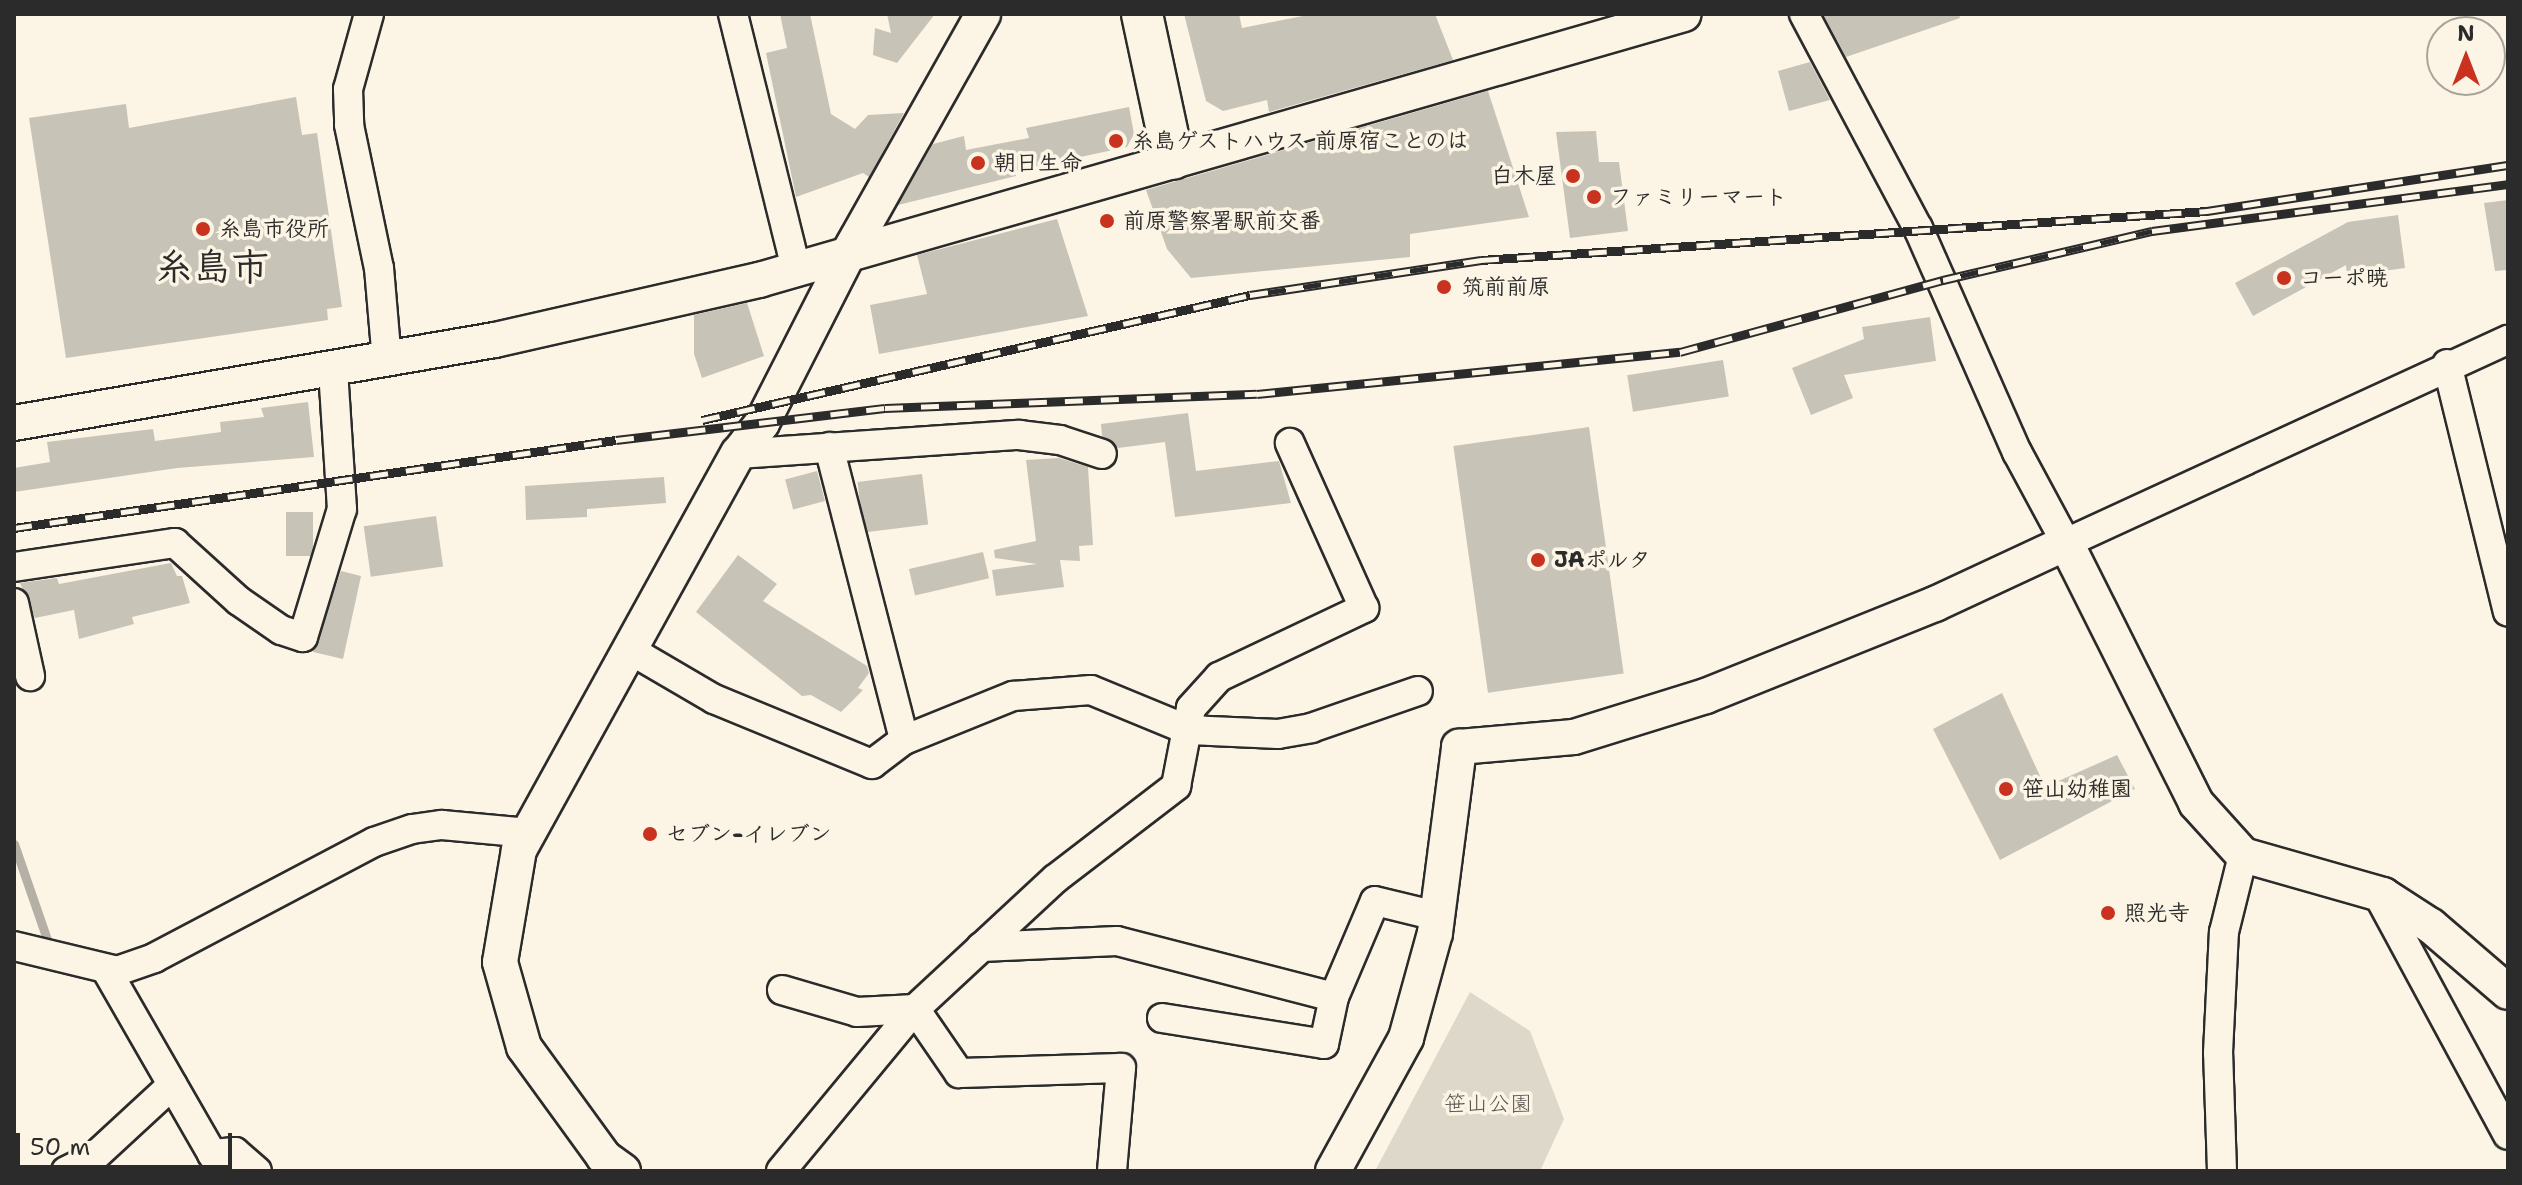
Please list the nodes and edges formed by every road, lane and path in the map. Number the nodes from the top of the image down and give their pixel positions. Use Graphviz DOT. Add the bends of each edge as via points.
graph roads {
  1 [pos="369,14"];
  2 [pos="733,14"];
  3 [pos="983,14"];
  4 [pos="1142,14"];
  5 [pos="1684,14"];
  6 [pos="1804,14"];
  7 [pos="1173,159"];
  8 [pos="848,254"];
  9 [pos="796,269"];
  10 [pos="2508,340"];
  11 [pos="387,361"];
  12 [pos="2447,364"];
  13 [pos="333,370"];
  14 [pos="14,423"];
  15 [pos="1290,443"];
  16 [pos="829,447"];
  17 [pos="738,454"];
  18 [pos="1102,454"];
  19 [pos="2066,543"];
  20 [pos="14,567"];
  21 [pos="14,603"];
  22 [pos="2508,612"];
  23 [pos="2508,618"];
  24 [pos="630,650"];
  25 [pos="30,676"];
  26 [pos="1418,691"];
  27 [pos="1188,730"];
  28 [pos="904,740"];
  29 [pos="529,833"];
  30 [pos="2243,855"];
  31 [pos="2376,891"];
  32 [pos="1437,916"];
  33 [pos="14,946"];
  34 [pos="981,947"];
  35 [pos="107,971"];
  36 [pos="782,990"];
  37 [pos="2508,992"];
  38 [pos="1334,997"];
  39 [pos="915,1009"];
  40 [pos="1162,1018"];
  41 [pos="172,1085"];
  42 [pos="2508,1135"];
  43 [pos="217,1162"];
  44 [pos="66,1171"];
  45 [pos="257,1171"];
  46 [pos="623,1171"];
  47 [pos="781,1171"];
  48 [pos="1112,1171"];
  49 [pos="1333,1171"];
  50 [pos="2222,1171"];
  1 -- 11 [label="street" via="348,89 349,125 379,268"];
  2 -- 9 [label="street"];
  3 -- 8 [label="street"];
  4 -- 7 [label="main road"];
  5 -- 7 [label="street"];
  6 -- 19 [label="street" via="1918,228 2017,452"];
  7 -- 8 [label="street"];
  8 -- 9 [label="street"];
  8 -- 17 [label="street" via="762,423"];
  9 -- 11 [label="street"];
  10 -- 12 [label="street"];
  11 -- 13 [label="street"];
  12 -- 19 [label="street" via="2273,451"];
  12 -- 22 [label="street"];
  13 -- 14 [label="street"];
  13 -- 20 [label="street" via="342,509 303,637 281,630 239,601 175,543"];
  15 -- 27 [label="street" via="1364,608 1219,677 1191,708"];
  16 -- 17 [label="street"];
  16 -- 18 [label="street" via="1019,435 1060,440"];
  16 -- 28 [label="street"];
  17 -- 24 [label="street"];
  19 -- 30 [label="street" via="2196,803"];
  19 -- 32 [label="street" via="1935,604 1706,696 1574,737 1459,747"];
  21 -- 25 [label="street"];
  22 -- 23 [label="street"];
  24 -- 28 [label="street" via="714,699 872,764"];
  24 -- 29 [label="street"];
  26 -- 27 [label="street" via="1289,732"];
  27 -- 28 [label="street" via="1091,690 1013,696"];
  27 -- 34 [label="street" via="1176,786 1055,879"];
  29 -- 35 [label="street" via="442,825 412,829 374,842 154,958"];
  29 -- 46 [label="street" via="519,850 500,962 524,1047 604,1157"];
  30 -- 31 [label="street"];
  30 -- 50 [label="street" via="2224,932 2218,1053"];
  31 -- 37 [label="street" via="2431,926"];
  31 -- 42 [label="street"];
  32 -- 38 [label="street" via="1375,901"];
  32 -- 49 [label="street" via="1406,1038"];
  33 -- 35 [label="street"];
  34 -- 38 [label="street" via="1117,941"];
  34 -- 39 [label="street"];
  35 -- 41 [label="street" via="152,1041"];
  36 -- 39 [label="street" via="857,1012"];
  38 -- 40 [label="street" via="1324,1044"];
  39 -- 47 [label="street"];
  39 -- 48 [label="street" via="959,1073 1121,1068"];
  41 -- 43 [label="street"];
  41 -- 44 [label="street" via="93,1158"];
  43 -- 45 [label="street" via="235,1152"];
}
